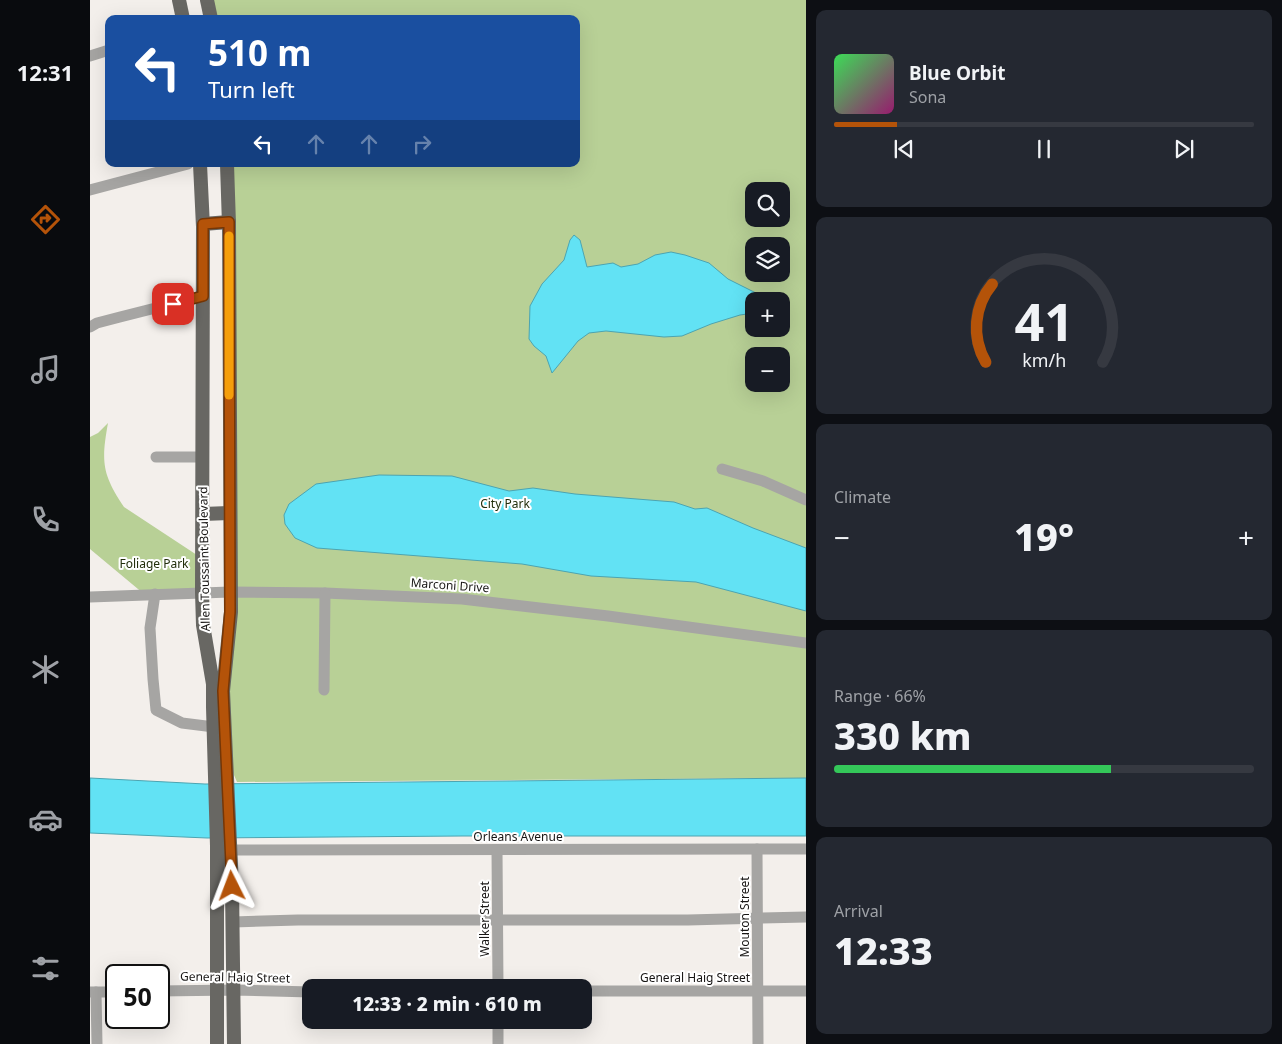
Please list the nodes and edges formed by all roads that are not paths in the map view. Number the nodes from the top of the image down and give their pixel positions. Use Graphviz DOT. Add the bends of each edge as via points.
graph roads {
  1 [pos="180,0"];
  2 [pos="207,0"];
  3 [pos="182,15"];
  4 [pos="210,15"];
  5 [pos="105,51"];
  6 [pos="90,56"];
  7 [pos="177,167"];
  8 [pos="200,167"];
  9 [pos="227,167"];
  10 [pos="90,190"];
  11 [pos="229,222"];
  12 [pos="203,224"];
  13 [pos="203,296"];
  14 [pos="90,327"];
  15 [pos="156,457"];
  16 [pos="203,457"];
  17 [pos="722,469"];
  18 [pos="806,500"];
  19 [pos="229,513"];
  20 [pos="203,514"];
  21 [pos="202,592"];
  22 [pos="230,592"];
  23 [pos="326,593"];
  24 [pos="155,594"];
  25 [pos="90,597"];
  26 [pos="806,642"];
  27 [pos="324,690"];
  28 [pos="214,727"];
  29 [pos="221,774"];
  30 [pos="226,847"];
  31 [pos="757,849"];
  32 [pos="806,849"];
  33 [pos="497,850"];
  34 [pos="232,901"];
  35 [pos="216,902"];
  36 [pos="758,917"];
  37 [pos="806,917"];
  38 [pos="498,920"];
  39 [pos="233,922"];
  40 [pos="498,979"];
  41 [pos="217,990"];
  42 [pos="234,990"];
  43 [pos="758,990"];
  44 [pos="170,991"];
  45 [pos="592,991"];
  46 [pos="806,991"];
  47 [pos="93,992"];
  48 [pos="302,992"];
  49 [pos="498,1029"];
  50 [pos="97,1044"];
  51 [pos="217,1044"];
  52 [pos="234,1044"];
  53 [pos="498,1044"];
  54 [pos="758,1044"];
  1 -- 3 [label="main road"];
  2 -- 4 [label="main road"];
  5 -- 6 [label="street"];
  7 -- 10 [label="street"];
  8 -- 12 [label="main road, Allen Toussaint Boulevard"];
  9 -- 11 [label="main road, Allen Toussaint Boulevard"];
  11 -- 12 [label="main road"];
  11 -- 19 [label="main road, Allen Toussaint Boulevard"];
  12 -- 13 [label="main road, Allen Toussaint Boulevard"];
  13 -- 14 [label="street"];
  13 -- 16 [label="main road, Allen Toussaint Boulevard"];
  15 -- 16 [label="street"];
  16 -- 20 [label="main road, Allen Toussaint Boulevard"];
  17 -- 18 [label="street" via="763,481"];
  19 -- 20 [label="main road"];
  19 -- 22 [label="main road, Allen Toussaint Boulevard"];
  20 -- 21 [label="main road, Allen Toussaint Boulevard"];
  21 -- 22 [label="street, Marconi Drive"];
  21 -- 24 [label="street, Marconi Drive"];
  21 -- 28 [label="main road, Allen Toussaint Boulevard"];
  22 -- 23 [label="street, Marconi Drive"];
  22 -- 29 [label="main road, Allen Toussaint Boulevard"];
  23 -- 26 [label="street, Marconi Drive" via="472,600"];
  23 -- 27 [label="street"];
  24 -- 25 [label="street, Marconi Drive"];
  24 -- 28 [label="street" via="150,628 156,710 182,723"];
  28 -- 29 [label="main road, Allen Toussaint Boulevard"];
  29 -- 30 [label="main road, Allen Toussaint Boulevard"];
  30 -- 33 [label="street, Orleans Avenue"];
  30 -- 34 [label="main road, Allen Toussaint Boulevard"];
  30 -- 35 [label="main road, Allen Toussaint Boulevard"];
  31 -- 32 [label="street, Orleans Avenue"];
  31 -- 33 [label="street, Orleans Avenue"];
  31 -- 36 [label="street, Mouton Street"];
  33 -- 38 [label="street, Walker Street"];
  34 -- 35 [label="main road"];
  34 -- 39 [label="main road, Allen Toussaint Boulevard"];
  35 -- 41 [label="main road, Allen Toussaint Boulevard"];
  36 -- 37 [label="street"];
  36 -- 38 [label="street"];
  36 -- 43 [label="street, Mouton Street"];
  38 -- 39 [label="street"];
  38 -- 40 [label="street, Walker Street"];
  39 -- 42 [label="main road, Allen Toussaint Boulevard"];
  41 -- 42 [label="street, General Haig Street"];
  41 -- 44 [label="street, General Haig Street"];
  41 -- 51 [label="main road, Allen Toussaint Boulevard"];
  42 -- 48 [label="street, General Haig Street"];
  42 -- 52 [label="main road, Allen Toussaint Boulevard"];
  43 -- 45 [label="street, General Haig Street"];
  43 -- 46 [label="street, General Haig Street"];
  43 -- 54 [label="street, Mouton Street"];
  47 -- 50 [label="street"];
  49 -- 53 [label="street"];
}
